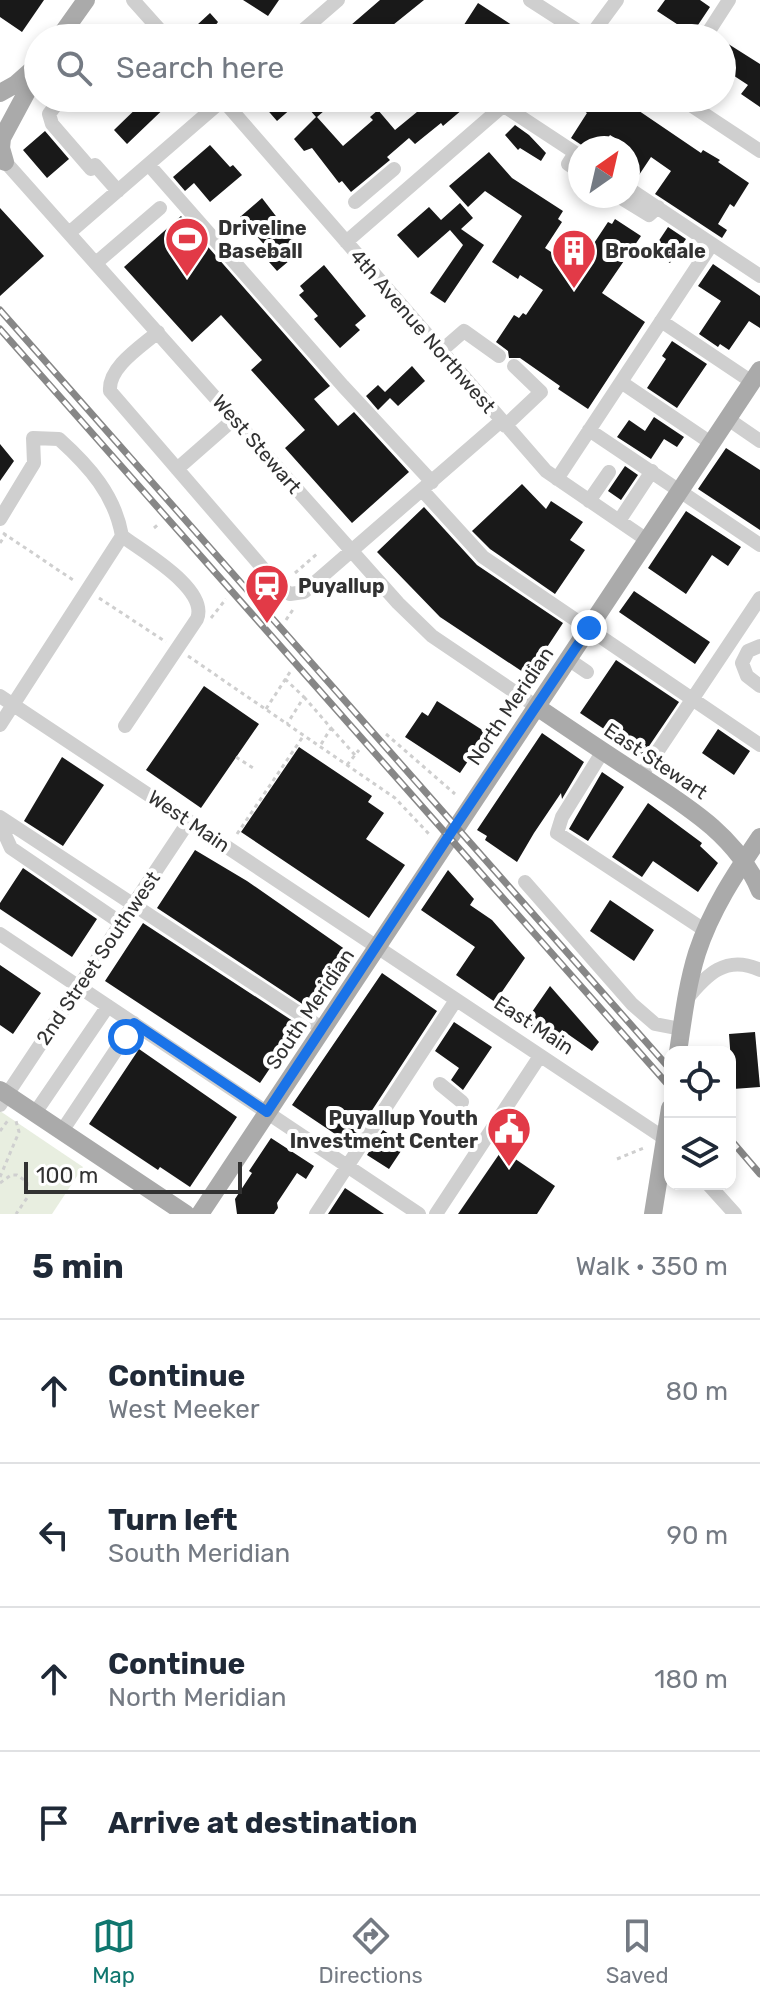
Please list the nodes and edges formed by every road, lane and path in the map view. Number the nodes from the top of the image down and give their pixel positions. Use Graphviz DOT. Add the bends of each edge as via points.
graph roads {
  1 [pos="86,0"];
  2 [pos="133,0"];
  3 [pos="338,0"];
  4 [pos="530,0"];
  5 [pos="617,0"];
  6 [pos="729,0"];
  7 [pos="69,24"];
  8 [pos="154,24"];
  9 [pos="310,24"];
  10 [pos="567,24"];
  11 [pos="599,24"];
  12 [pos="714,24"];
  13 [pos="24,77"];
  14 [pos="0,93"];
  15 [pos="24,97"];
  16 [pos="50,112"];
  17 [pos="208,112"];
  18 [pos="234,112"];
  19 [pos="496,112"];
  20 [pos="521,112"];
  21 [pos="701,112"];
  22 [pos="568,147"];
  23 [pos="760,151"];
  24 [pos="3,159"];
  25 [pos="149,165"];
  26 [pos="394,169"];
  27 [pos="378,183"];
  28 [pos="118,191"];
  29 [pos="640,196"];
  30 [pos="393,201"];
  31 [pos="355,202"];
  32 [pos="658,207"];
  33 [pos="160,208"];
  34 [pos="638,208"];
  35 [pos="69,233"];
  36 [pos="346,242"];
  37 [pos="712,244"];
  38 [pos="96,263"];
  39 [pos="760,276"];
  40 [pos="661,321"];
  41 [pos="158,332"];
  42 [pos="441,351"];
  43 [pos="499,356"];
  44 [pos="514,366"];
  45 [pos="756,376"];
  46 [pos="621,382"];
  47 [pos="234,419"];
  48 [pos="728,419"];
  49 [pos="503,424"];
  50 [pos="589,430"];
  51 [pos="760,441"];
  52 [pos="711,443"];
  53 [pos="177,469"];
  54 [pos="652,471"];
  55 [pos="609,472"];
  56 [pos="557,479"];
  57 [pos="427,486"];
  58 [pos="680,491"];
  59 [pos="589,501"];
  60 [pos="0,519"];
  61 [pos="619,521"];
  62 [pos="160,523"];
  63 [pos="154,528"];
  64 [pos="0,530"];
  65 [pos="6,534"];
  66 [pos="122,536"];
  67 [pos="647,540"];
  68 [pos="0,543"];
  69 [pos="760,545"];
  70 [pos="351,552"];
  71 [pos="318,553"];
  72 [pos="295,573"];
  73 [pos="78,584"];
  74 [pos="96,596"];
  75 [pos="760,598"];
  76 [pos="226,599"];
  77 [pos="294,608"];
  78 [pos="286,620"];
  79 [pos="205,628"];
  80 [pos="589,628"];
  81 [pos="760,632"];
  82 [pos="168,643"];
  83 [pos="760,646"];
  84 [pos="181,652"];
  85 [pos="746,653"];
  86 [pos="568,659"];
  87 [pos="290,672"];
  88 [pos="587,672"];
  89 [pos="285,679"];
  90 [pos="760,686"];
  91 [pos="0,696"];
  92 [pos="304,697"];
  93 [pos="693,699"];
  94 [pos="14,705"];
  95 [pos="537,707"];
  96 [pos="266,709"];
  97 [pos="287,724"];
  98 [pos="0,725"];
  99 [pos="125,726"];
  100 [pos="331,728"];
  101 [pos="386,734"];
  102 [pos="304,735"];
  103 [pos="760,745"];
  104 [pos="320,746"];
  105 [pos="359,750"];
  106 [pos="603,751"];
  107 [pos="355,755"];
  108 [pos="236,757"];
  109 [pos="347,765"];
  110 [pos="253,768"];
  111 [pos="641,776"];
  112 [pos="455,794"];
  113 [pos="0,817"];
  114 [pos="189,821"];
  115 [pos="0,831"];
  116 [pos="237,834"];
  117 [pos="429,834"];
  118 [pos="760,837"];
  119 [pos="744,860"];
  120 [pos="525,882"];
  121 [pos="760,891"];
  122 [pos="134,904"];
  123 [pos="121,923"];
  124 [pos="706,931"];
  125 [pos="0,934"];
  126 [pos="377,947"];
  127 [pos="760,970"];
  128 [pos="79,986"];
  129 [pos="456,1000"];
  130 [pos="686,1000"];
  131 [pos="108,1006"];
  132 [pos="134,1023"];
  133 [pos="323,1029"];
  134 [pos="681,1029"];
  135 [pos="679,1046"];
  136 [pos="540,1056"];
  137 [pos="440,1084"];
  138 [pos="3,1096"];
  139 [pos="462,1102"];
  140 [pos="267,1112"];
  141 [pos="35,1113"];
  142 [pos="15,1117"];
  143 [pos="9,1119"];
  144 [pos="0,1131"];
  145 [pos="62,1131"];
  146 [pos="664,1137"];
  147 [pos="644,1148"];
  148 [pos="617,1159"];
  149 [pos="664,1160"];
  150 [pos="347,1166"];
  151 [pos="0,1177"];
  152 [pos="0,1183"];
  153 [pos="713,1190"];
  154 [pos="16,1214"];
  155 [pos="186,1214"];
  156 [pos="200,1214"];
  157 [pos="316,1214"];
  158 [pos="419,1214"];
  159 [pos="436,1214"];
  160 [pos="653,1214"];
  161 [pos="735,1214"];
  1 -- 7 [label="main road"];
  2 -- 8 [label="street"];
  3 -- 9 [label="street"];
  4 -- 10 [label="street"];
  5 -- 11 [label="street"];
  6 -- 12 [label="street"];
  13 -- 14 [label="main road"];
  15 -- 24 [label="main road" via="2,138"];
  16 -- 28 [label="street" via="52,124"];
  17 -- 25 [label="street"];
  18 -- 36 [label="street, 4th Avenue Northwest"];
  19 -- 30 [label="street"];
  20 -- 22 [label="street"];
  21 -- 23 [label="street"];
  24 -- 35 [label="street, West Stewart"];
  25 -- 28 [label="street"];
  25 -- 57 [label="street"];
  26 -- 27 [label="street"];
  27 -- 30 [label="street"];
  27 -- 31 [label="street"];
  28 -- 35 [label="street"];
  29 -- 32 [label="street"];
  30 -- 36 [label="street"];
  32 -- 34 [label="street" via="649,215"];
  32 -- 37 [label="street"];
  33 -- 38 [label="street"];
  35 -- 38 [label="street, West Stewart"];
  36 -- 42 [label="street, 4th Avenue Northwest"];
  37 -- 39 [label="street"];
  37 -- 40 [label="street"];
  38 -- 41 [label="street, West Stewart"];
  40 -- 45 [label="street"];
  40 -- 46 [label="street"];
  41 -- 47 [label="street, West Stewart"];
  41 -- 53 [label="street" via="121,365 110,386 114,399"];
  42 -- 43 [label="street" via="464,331"];
  42 -- 49 [label="street, 4th Avenue Northwest"];
  44 -- 49 [label="street" via="541,392"];
  45 -- 48 [label="main road, North Meridian"];
  46 -- 50 [label="street"];
  46 -- 52 [label="street"];
  47 -- 53 [label="street"];
  47 -- 70 [label="street, West Stewart"];
  48 -- 51 [label="street"];
  48 -- 52 [label="main road, North Meridian"];
  49 -- 56 [label="street, 4th Avenue Northwest"];
  49 -- 57 [label="street"];
  50 -- 54 [label="street"];
  50 -- 56 [label="street"];
  52 -- 58 [label="main road, North Meridian"];
  53 -- 70 [label="street" via="283,591 302,593"];
  54 -- 58 [label="street"];
  54 -- 61 [label="street"];
  55 -- 59 [label="street"];
  56 -- 59 [label="street, 4th Avenue Northwest"];
  57 -- 70 [label="street"];
  57 -- 80 [label="street" via="483,557"];
  58 -- 67 [label="main road, North Meridian"];
  58 -- 69 [label="street"];
  59 -- 61 [label="street, 4th Avenue Northwest"];
  60 -- 66 [label="street" via="34,463 33,438 59,439 110,495"];
  61 -- 67 [label="street, 4th Avenue Northwest"];
  62 -- 63 [label="path"];
  64 -- 65 [label="path"];
  65 -- 68 [label="path"];
  65 -- 73 [label="path"];
  66 -- 94 [label="street"];
  66 -- 99 [label="street" via="184,584 200,610"];
  67 -- 80 [label="main road, North Meridian"];
  70 -- 95 [label="street, West Stewart" via="432,636"];
  71 -- 72 [label="path"];
  74 -- 82 [label="path"];
  75 -- 93 [label="street"];
  76 -- 79 [label="path"];
  77 -- 78 [label="path"];
  80 -- 86 [label="main road, North Meridian"];
  80 -- 93 [label="street"];
  81 -- 85 [label="street"];
  83 -- 85 [label="street"];
  84 -- 96 [label="path"];
  85 -- 90 [label="street" via="743,671"];
  86 -- 88 [label="street"];
  86 -- 95 [label="main road, North Meridian"];
  87 -- 89 [label="path"];
  89 -- 92 [label="path"];
  89 -- 96 [label="path"];
  91 -- 94 [label="street, West Main"];
  92 -- 97 [label="path"];
  92 -- 100 [label="path"];
  93 -- 103 [label="street"];
  93 -- 111 [label="street"];
  94 -- 98 [label="street"];
  94 -- 114 [label="street, West Main"];
  95 -- 106 [label="main road, East Stewart"];
  95 -- 126 [label="main road, North Meridian"];
  96 -- 97 [label="path"];
  97 -- 102 [label="path"];
  100 -- 104 [label="path"];
  100 -- 107 [label="path"];
  101 -- 112 [label="path"];
  102 -- 104 [label="path"];
  102 -- 116 [label="path"];
  104 -- 109 [label="path"];
  105 -- 107 [label="path"];
  106 -- 111 [label="main road, East Stewart"];
  106 -- 124 [label="street" via="557,833"];
  107 -- 109 [label="path"];
  108 -- 110 [label="path"];
  109 -- 117 [label="path" via="395,798"];
  111 -- 119 [label="main road, East Stewart" via="702,819"];
  113 -- 122 [label="street"];
  114 -- 122 [label="street, 2nd Street Southwest"];
  114 -- 126 [label="street, West Main"];
  115 -- 123 [label="street" via="11,848"];
  118 -- 119 [label="main road"];
  119 -- 121 [label="main road"];
  119 -- 124 [label="main road"];
  120 -- 134 [label="street" via="632,1004 655,1024"];
  122 -- 123 [label="street, 2nd Street Southwest"];
  122 -- 133 [label="street"];
  123 -- 128 [label="street, 2nd Street Southwest"];
  124 -- 130 [label="main road"];
  125 -- 128 [label="street"];
  126 -- 129 [label="street, East Main"];
  126 -- 133 [label="main road, South Meridian"];
  127 -- 130 [label="street" via="737,964 715,970"];
  128 -- 131 [label="street"];
  128 -- 138 [label="street, 2nd Street Southwest"];
  129 -- 136 [label="street, East Main"];
  129 -- 150 [label="street"];
  130 -- 134 [label="main road"];
  131 -- 132 [label="street"];
  131 -- 141 [label="street"];
  132 -- 140 [label="street"];
  132 -- 145 [label="street"];
  133 -- 140 [label="main road, South Meridian"];
  134 -- 135 [label="main road"];
  136 -- 146 [label="street, East Main"];
  136 -- 159 [label="street"];
  137 -- 139 [label="street"];
  138 -- 141 [label="main road"];
  140 -- 150 [label="street"];
  140 -- 156 [label="main road, South Meridian"];
  141 -- 145 [label="main road"];
  142 -- 151 [label="path" via="19,1132"];
  143 -- 144 [label="path"];
  145 -- 155 [label="main road"];
  147 -- 148 [label="path"];
  149 -- 160 [label="main road"];
  150 -- 157 [label="street"];
  150 -- 158 [label="street"];
  152 -- 154 [label="path" via="11,1175 27,1182 27,1198"];
  153 -- 161 [label="street"];
}
